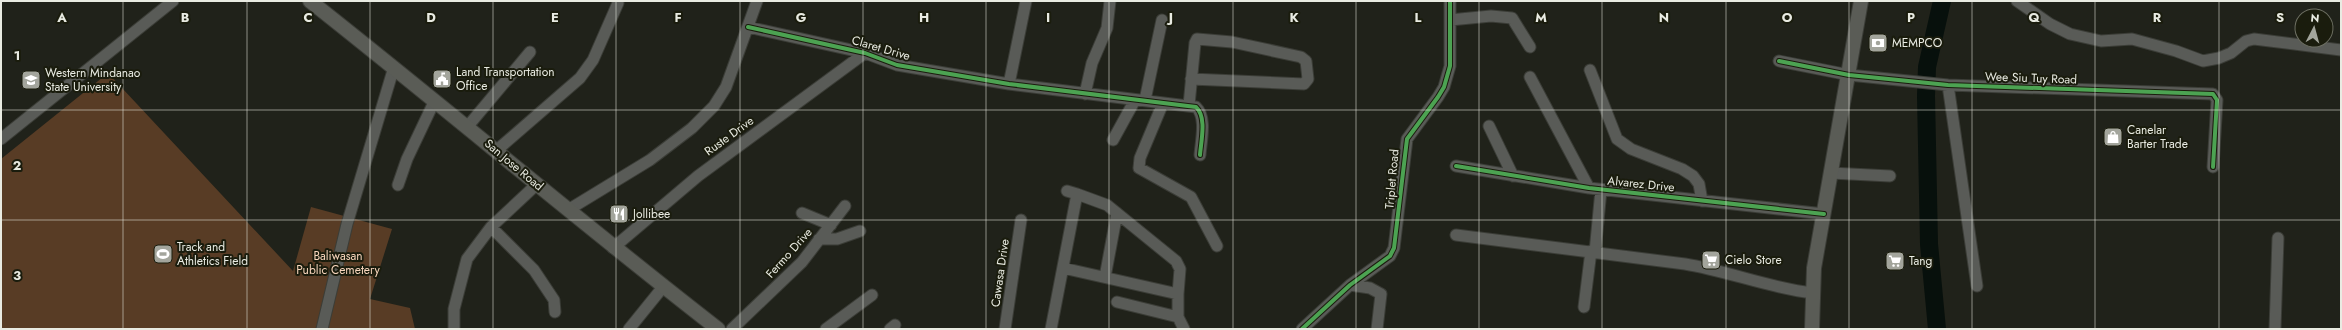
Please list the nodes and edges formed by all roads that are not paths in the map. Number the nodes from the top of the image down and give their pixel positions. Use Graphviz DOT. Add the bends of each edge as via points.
graph roads {
  1 [pos="173,1"];
  2 [pos="310,1"];
  3 [pos="757,1"];
  4 [pos="1026,1"];
  5 [pos="1110,1"];
  6 [pos="1450,1"];
  7 [pos="1861,1"];
  8 [pos="2018,1"];
  9 [pos="618,3"];
  10 [pos="1162,20"];
  11 [pos="1450,20"];
  12 [pos="748,27"];
  13 [pos="1530,48"];
  14 [pos="2341,50"];
  15 [pos="530,52"];
  16 [pos="865,52"];
  17 [pos="1780,61"];
  18 [pos="394,67"];
  19 [pos="1590,70"];
  20 [pos="1849,75"];
  21 [pos="1530,77"];
  22 [pos="1191,79"];
  23 [pos="1009,84"];
  24 [pos="1948,85"];
  25 [pos="1085,94"];
  26 [pos="435,100"];
  27 [pos="1140,100"];
  28 [pos="1163,103"];
  29 [pos="1189,105"];
  30 [pos="468,126"];
  31 [pos="1489,126"];
  32 [pos="1,139"];
  33 [pos="1113,140"];
  34 [pos="497,150"];
  35 [pos="1200,155"];
  36 [pos="1456,166"];
  37 [pos="2213,167"];
  38 [pos="1831,173"];
  39 [pos="1513,176"];
  40 [pos="1890,176"];
  41 [pos="398,185"];
  42 [pos="536,185"];
  43 [pos="1588,188"];
  44 [pos="1601,190"];
  45 [pos="1702,201"];
  46 [pos="845,206"];
  47 [pos="568,210"];
  48 [pos="802,213"];
  49 [pos="1117,213"];
  50 [pos="1824,214"];
  51 [pos="1021,220"];
  52 [pos="831,225"];
  53 [pos="491,227"];
  54 [pos="860,231"];
  55 [pos="1456,235"];
  56 [pos="2278,238"];
  57 [pos="819,239"];
  58 [pos="1218,246"];
  59 [pos="613,248"];
  60 [pos="1593,252"];
  61 [pos="1063,268"];
  62 [pos="1106,277"];
  63 [pos="1350,285"];
  64 [pos="663,286"];
  65 [pos="1977,286"];
  66 [pos="1813,293"];
  67 [pos="872,294"];
  68 [pos="1178,294"];
  69 [pos="1117,302"];
  70 [pos="1584,307"];
  71 [pos="555,312"];
  72 [pos="1178,317"];
  73 [pos="322,329"];
  74 [pos="454,329"];
  75 [pos="630,329"];
  76 [pos="718,329"];
  77 [pos="732,329"];
  78 [pos="826,329"];
  79 [pos="1005,329"];
  80 [pos="1051,329"];
  81 [pos="1184,329"];
  82 [pos="1302,329"];
  83 [pos="1377,329"];
  84 [pos="1812,329"];
  85 [pos="2275,329"];
  1 -- 32 [label="street"];
  2 -- 18 [label="main road, San Jose Road"];
  3 -- 12 [label="street"];
  4 -- 23 [label="street"];
  5 -- 25 [label="street" via="1107,28 1094,56"];
  6 -- 11 [label="street, Triplet Road"];
  7 -- 20 [label="main road"];
  8 -- 14 [label="street" via="2050,24 2070,34 2101,41 2132,39 2203,61 2231,53 2246,41 2254,39"];
  9 -- 34 [label="street" via="593,60 580,78"];
  10 -- 27 [label="street"];
  11 -- 13 [label="street" via="1491,16 1512,18"];
  11 -- 63 [label="street, Triplet Road" via="1450,66 1444,87 1410,133 1405,145 1394,248 1390,256"];
  12 -- 16 [label="street, Claret Drive"];
  12 -- 47 [label="street" via="723,93 701,120 650,160"];
  15 -- 30 [label="street"];
  16 -- 23 [label="street, Claret Drive" via="919,70"];
  16 -- 59 [label="street, Ruste Drive" via="698,176"];
  17 -- 20 [label="street, Wee Siu Tuy Road"];
  18 -- 26 [label="main road, San Jose Road"];
  18 -- 73 [label="street" via="347,224"];
  19 -- 45 [label="street" via="1617,139 1631,149 1682,169 1693,176 1699,184"];
  20 -- 24 [label="street, Wee Siu Tuy Road"];
  20 -- 38 [label="main road"];
  21 -- 43 [label="street"];
  22 -- 22 [label="street" via="1197,38 1232,42 1301,57 1306,60 1308,79 1304,84"];
  22 -- 29 [label="street"];
  23 -- 25 [label="street, Claret Drive"];
  24 -- 37 [label="street, Wee Siu Tuy Road" via="2213,94 2217,100"];
  24 -- 65 [label="street"];
  25 -- 27 [label="street, Claret Drive"];
  26 -- 30 [label="main road, San Jose Road"];
  26 -- 41 [label="street" via="407,159"];
  27 -- 28 [label="street, Claret Drive"];
  27 -- 33 [label="street"];
  28 -- 29 [label="street, Claret Drive"];
  28 -- 58 [label="street" via="1140,158 1139,168 1192,197"];
  29 -- 35 [label="street" via="1196,107 1201,113"];
  30 -- 34 [label="main road, San Jose Road"];
  31 -- 39 [label="street"];
  34 -- 42 [label="main road, San Jose Road"];
  36 -- 39 [label="street, Alvarez Drive"];
  38 -- 40 [label="street"];
  38 -- 50 [label="main road"];
  39 -- 43 [label="street, Alvarez Drive"];
  42 -- 47 [label="main road, San Jose Road"];
  42 -- 53 [label="street"];
  43 -- 44 [label="street, Alvarez Drive"];
  44 -- 45 [label="street, Alvarez Drive"];
  44 -- 60 [label="street"];
  45 -- 50 [label="street, Alvarez Drive"];
  46 -- 52 [label="street, Fermo Drive"];
  47 -- 59 [label="main road, San Jose Road"];
  48 -- 52 [label="street"];
  49 -- 61 [label="street" via="1101,202 1072,193"];
  49 -- 62 [label="street"];
  49 -- 68 [label="street" via="1176,261 1180,269"];
  50 -- 66 [label="main road" via="1814,268"];
  51 -- 79 [label="street, Cawasa Drive"];
  52 -- 57 [label="street, Fermo Drive"];
  53 -- 71 [label="street" via="534,270 554,300"];
  53 -- 74 [label="street" via="471,251 463,268 454,309"];
  54 -- 57 [label="street" via="837,240"];
  55 -- 60 [label="street"];
  56 -- 85 [label="street"];
  57 -- 77 [label="street, Fermo Drive" via="791,274"];
  59 -- 64 [label="main road, San Jose Road"];
  60 -- 66 [label="street" via="1712,269 1783,290"];
  60 -- 70 [label="street"];
  61 -- 62 [label="street"];
  61 -- 80 [label="street"];
  62 -- 68 [label="street"];
  63 -- 82 [label="street, Triplet Road"];
  63 -- 83 [label="street" via="1370,288 1381,294"];
  64 -- 75 [label="street"];
  64 -- 76 [label="main road, San Jose Road"];
  66 -- 84 [label="main road"];
  67 -- 78 [label="street"];
  68 -- 72 [label="street"];
  69 -- 72 [label="street"];
  72 -- 81 [label="street"];
}
